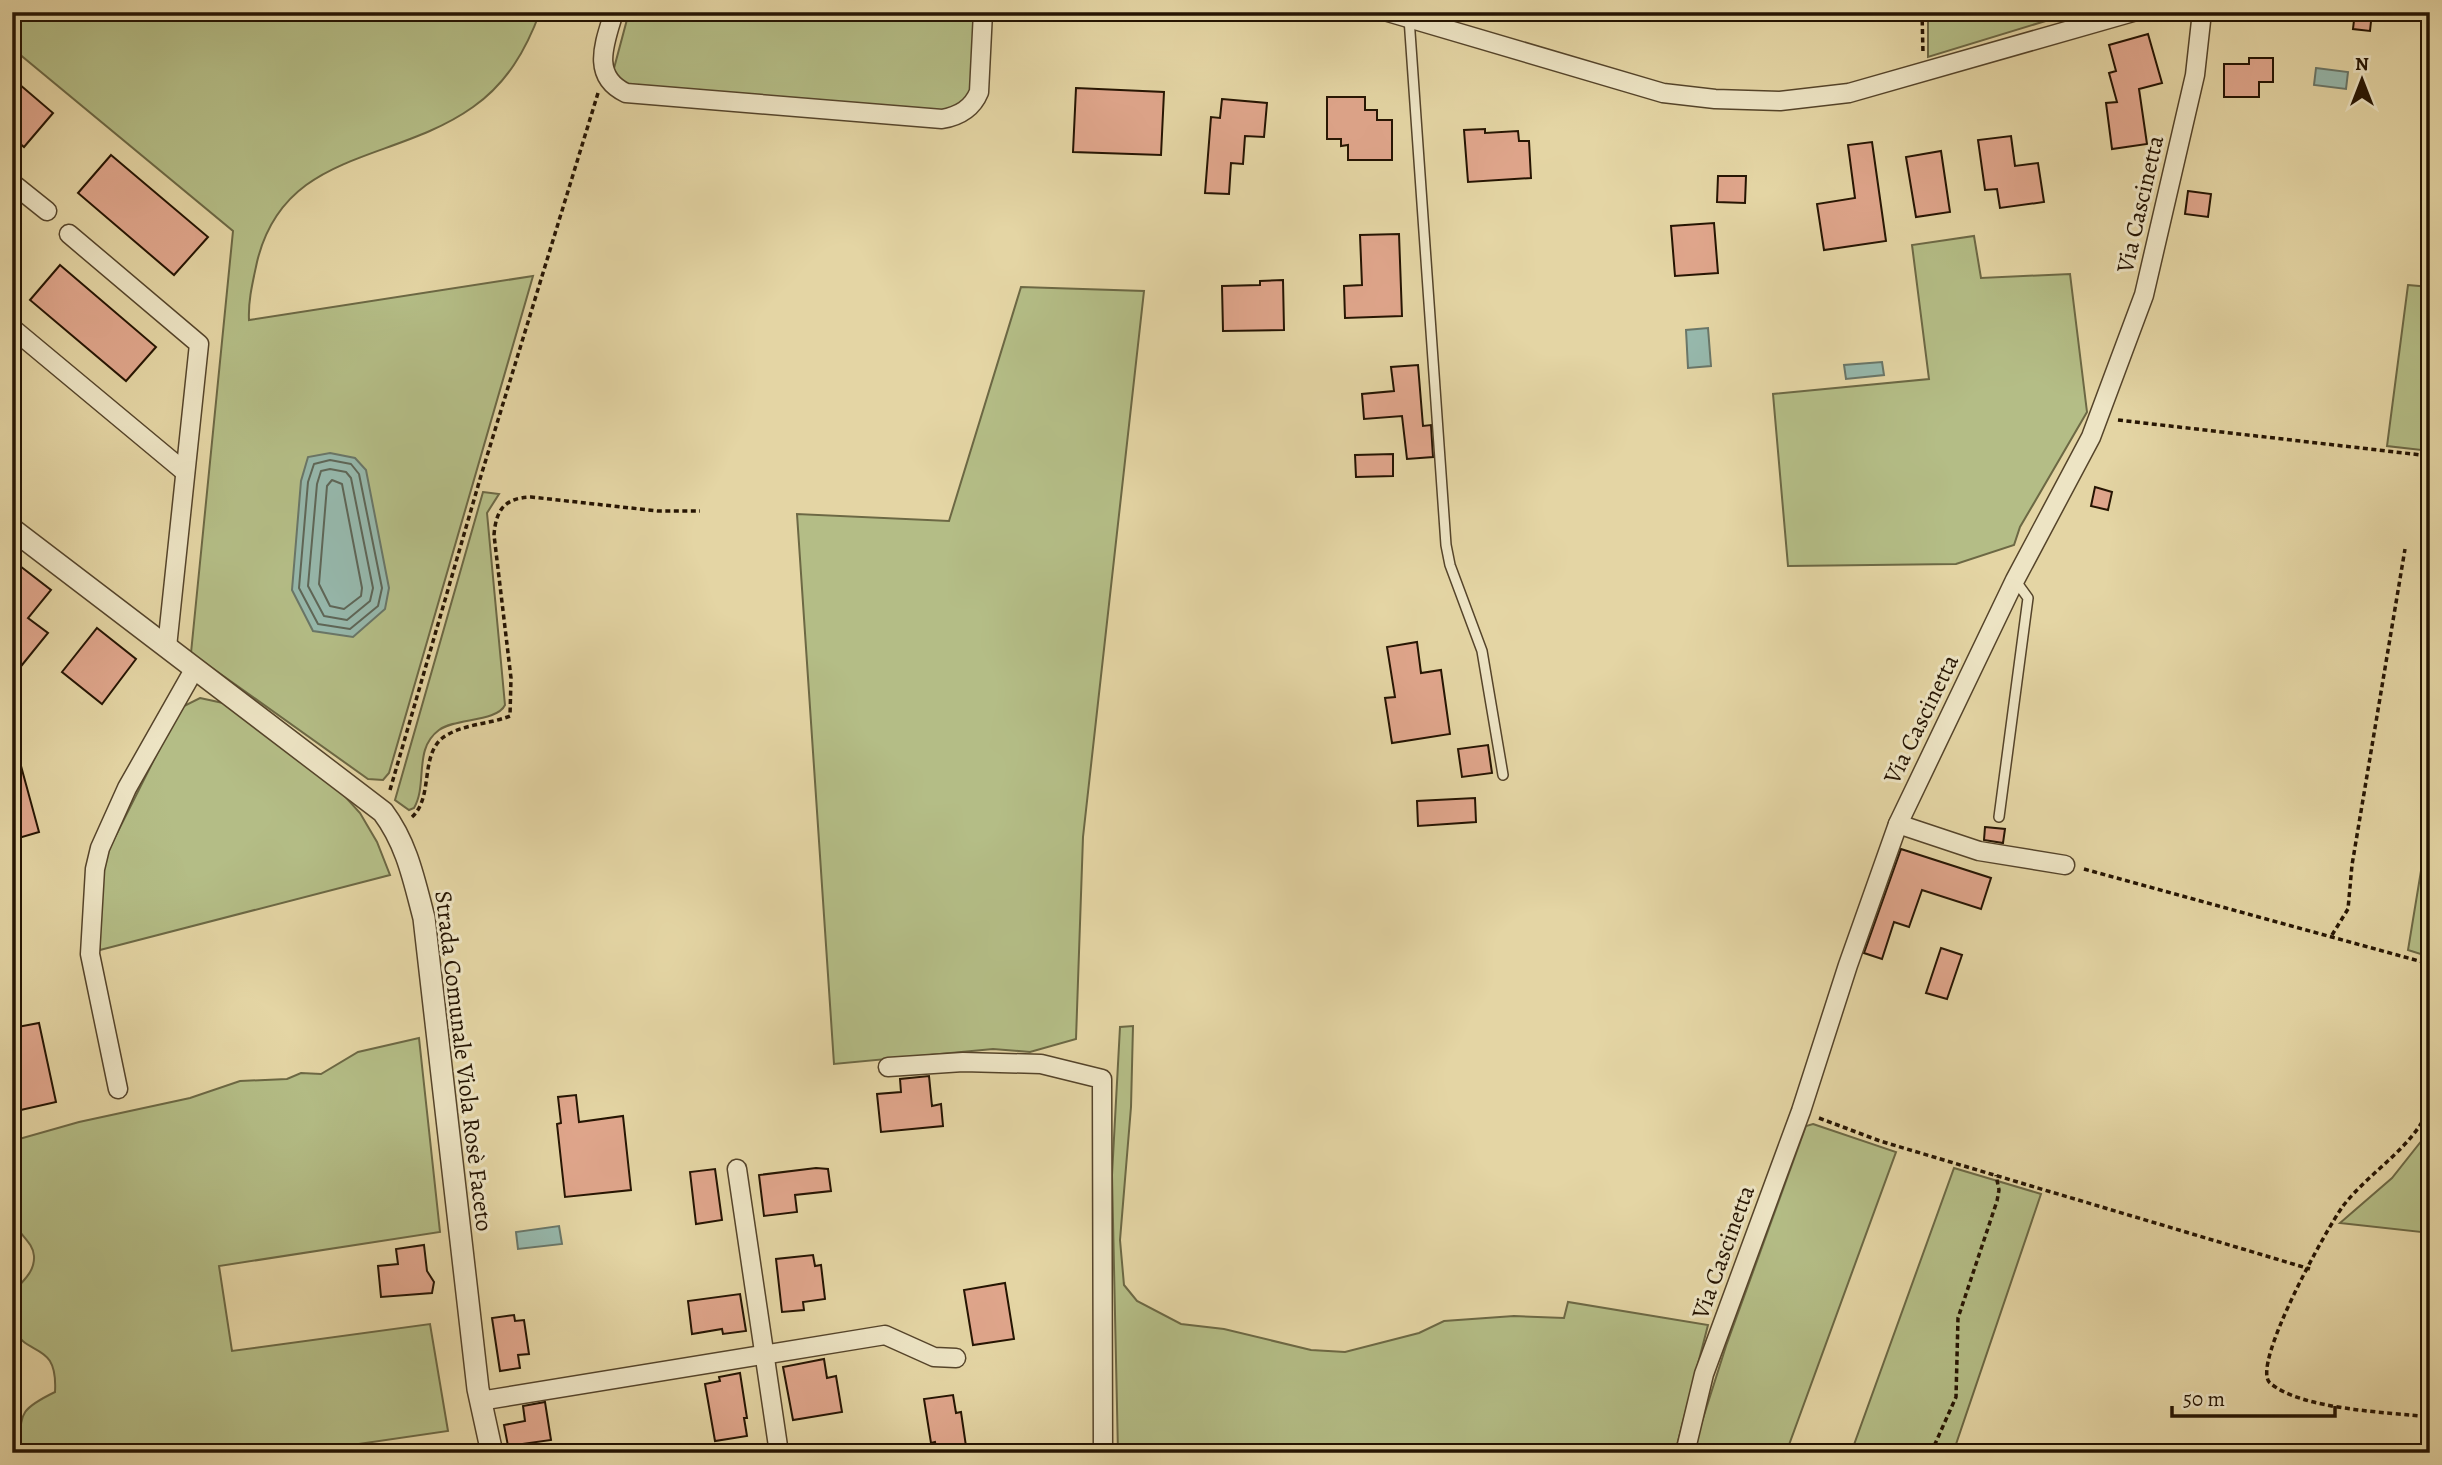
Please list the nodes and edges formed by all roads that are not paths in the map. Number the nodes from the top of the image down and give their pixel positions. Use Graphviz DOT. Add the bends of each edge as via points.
graph roads {
  1 [pos="614,12"];
  2 [pos="983,12"];
  3 [pos="1388,12"];
  4 [pos="2133,12"];
  5 [pos="2202,12"];
  6 [pos="1409,18"];
  7 [pos="12,183"];
  8 [pos="47,211"];
  9 [pos="69,234"];
  10 [pos="12,328"];
  11 [pos="186,472"];
  12 [pos="12,529"];
  13 [pos="2015,580"];
  14 [pos="167,647"];
  15 [pos="195,668"];
  16 [pos="1503,775"];
  17 [pos="1999,817"];
  18 [pos="1898,824"];
  19 [pos="2065,865"];
  20 [pos="888,1067"];
  21 [pos="118,1089"];
  22 [pos="737,1169"];
  23 [pos="764,1353"];
  24 [pos="956,1358"];
  25 [pos="481,1401"];
  26 [pos="492,1453"];
  27 [pos="779,1453"];
  28 [pos="1103,1453"];
  29 [pos="1685,1453"];
  1 -- 2 [label="street" via="603,52 604,72 613,86 636,95 942,119 962,113 976,100"];
  3 -- 6 [label="street"];
  4 -- 6 [label="street" via="1849,93 1780,101 1663,93"];
  5 -- 13 [label="street, Via Cascinetta" via="2195,75 2144,295 2099,417"];
  6 -- 16 [label="lane" via="1447,545 1482,651"];
  7 -- 8 [label="street"];
  9 -- 11 [label="street" via="199,344"];
  10 -- 11 [label="street"];
  11 -- 14 [label="street"];
  12 -- 14 [label="street, Strada Comunale Viola Rosè Faceto"];
  13 -- 17 [label="lane" via="2028,597"];
  13 -- 18 [label="street, Via Cascinetta"];
  14 -- 15 [label="street, Strada Comunale Viola Rosè Faceto"];
  15 -- 21 [label="street" via="127,788 94,869 90,954"];
  15 -- 25 [label="street, Strada Comunale Viola Rosè Faceto" via="383,813 407,856 424,918"];
  18 -- 19 [label="street" via="1979,851"];
  18 -- 29 [label="street, Via Cascinetta" via="1801,1111 1704,1374"];
  20 -- 28 [label="street" via="963,1062 1041,1065 1102,1079"];
  22 -- 23 [label="street"];
  23 -- 24 [label="street" via="885,1335 933,1357"];
  23 -- 25 [label="street"];
  23 -- 27 [label="street"];
  25 -- 26 [label="street, Strada Comunale Viola Rosè Faceto"];
}
